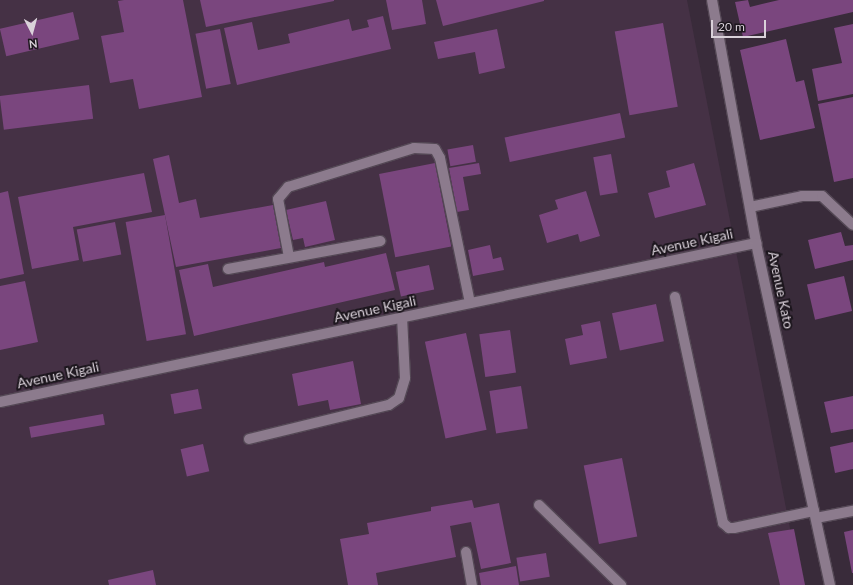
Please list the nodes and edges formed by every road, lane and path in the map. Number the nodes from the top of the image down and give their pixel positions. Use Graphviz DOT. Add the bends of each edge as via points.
graph roads {
  1 [pos="712,0"];
  2 [pos="750,207"];
  3 [pos="853,225"];
  4 [pos="380,241"];
  5 [pos="756,243"];
  6 [pos="289,258"];
  7 [pos="228,269"];
  8 [pos="675,297"];
  9 [pos="470,303"];
  10 [pos="402,317"];
  11 [pos="0,402"];
  12 [pos="249,439"];
  13 [pos="539,506"];
  14 [pos="853,511"];
  15 [pos="815,515"];
  16 [pos="466,552"];
  17 [pos="472,585"];
  18 [pos="621,585"];
  19 [pos="830,585"];
  1 -- 2 [label="street, Avenue Kato"];
  2 -- 3 [label="street" via="802,196 822,196"];
  2 -- 5 [label="street, Avenue Kato"];
  4 -- 6 [label="street"];
  5 -- 9 [label="street, Avenue Kigali"];
  5 -- 15 [label="street, Avenue Kato"];
  6 -- 7 [label="street"];
  6 -- 9 [label="street" via="278,199 288,187 414,148 435,149 440,158"];
  8 -- 15 [label="street" via="723,523 729,528 734,528"];
  9 -- 10 [label="street, Avenue Kigali"];
  10 -- 11 [label="street, Avenue Kigali"];
  10 -- 12 [label="street" via="405,378 399,398 389,405"];
  13 -- 18 [label="street"];
  14 -- 15 [label="street"];
  15 -- 19 [label="street, Avenue Kato"];
  16 -- 17 [label="street"];
}
